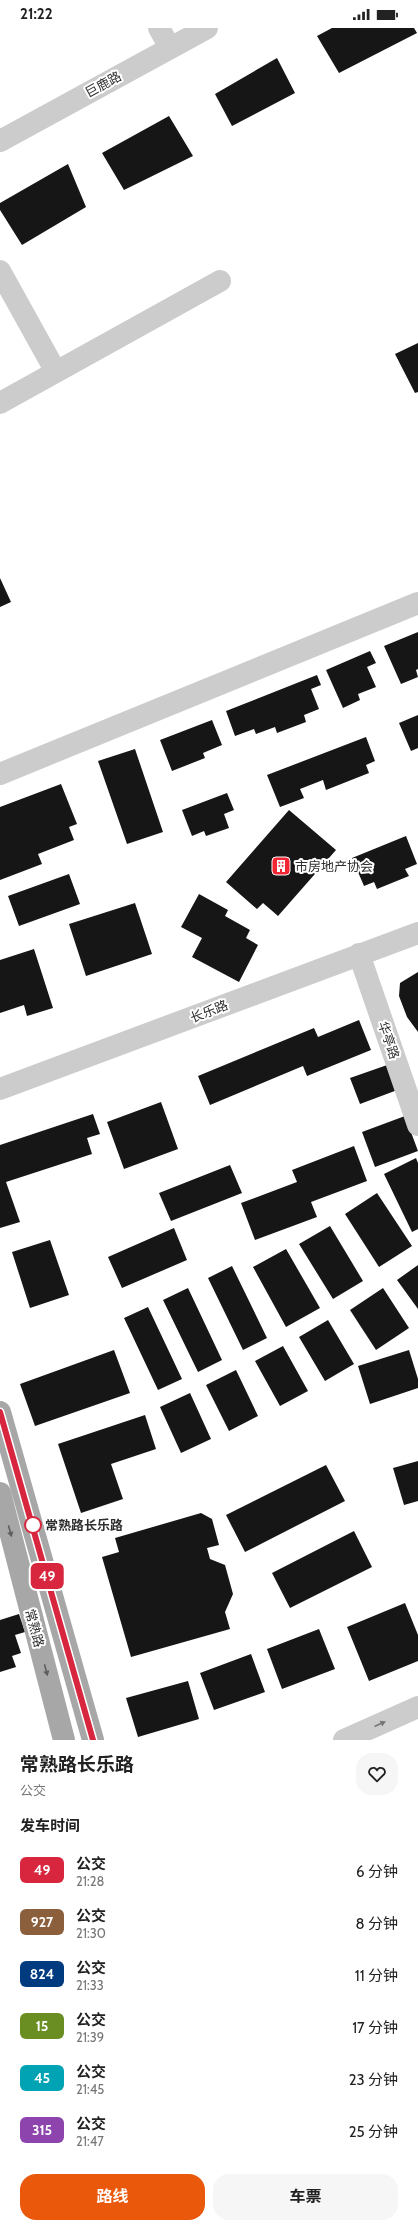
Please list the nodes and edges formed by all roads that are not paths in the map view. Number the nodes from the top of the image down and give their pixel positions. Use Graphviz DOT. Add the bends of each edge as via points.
graph roads {
  1 [pos="159,28"];
  2 [pos="206,28"];
  3 [pos="170,48"];
  4 [pos="0,141"];
  5 [pos="0,271"];
  6 [pos="220,282"];
  7 [pos="56,372"];
  8 [pos="0,403"];
  9 [pos="418,603"];
  10 [pos="0,774"];
  11 [pos="418,933"];
  12 [pos="359,954"];
  13 [pos="0,1089"];
  14 [pos="418,1125"];
  15 [pos="0,1412"];
  16 [pos="0,1493"];
  17 [pos="418,1707"];
  18 [pos="64,1740"];
  19 [pos="93,1740"];
  20 [pos="344,1740"];
  1 -- 3 [label="street"];
  2 -- 3 [label="street, 巨鹿路"];
  3 -- 4 [label="street, 巨鹿路"];
  5 -- 7 [label="street"];
  6 -- 7 [label="street"];
  7 -- 8 [label="street"];
  9 -- 10 [label="street"];
  11 -- 12 [label="street, 长乐路"];
  12 -- 13 [label="street, 长乐路"];
  12 -- 14 [label="street, 华亭路"];
  15 -- 19 [label="main road, 常熟路"];
  16 -- 18 [label="main road, 常熟路, one-way"];
  20 -- 17 [label="street, one-way"];
}
